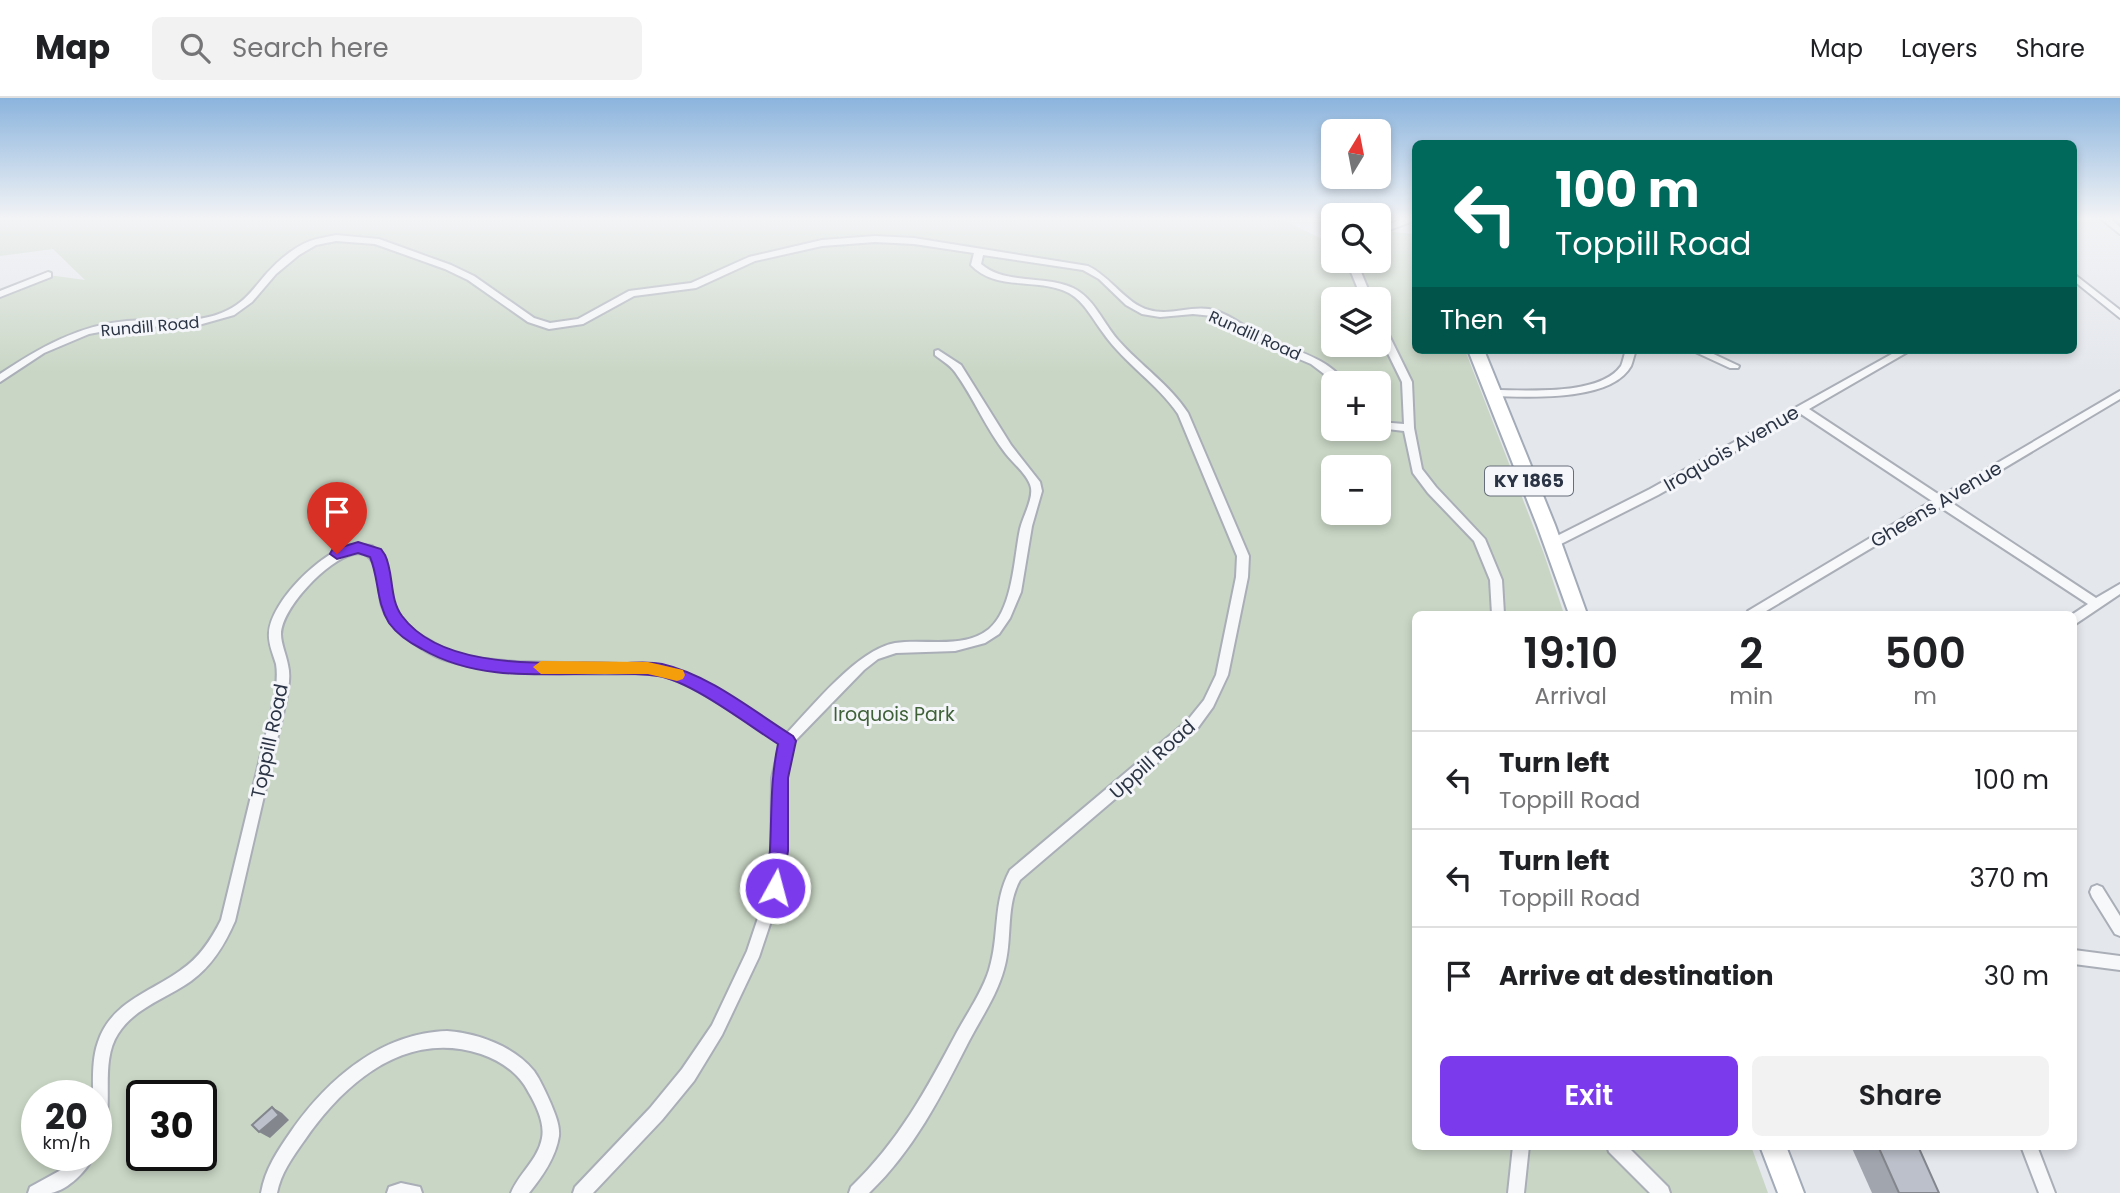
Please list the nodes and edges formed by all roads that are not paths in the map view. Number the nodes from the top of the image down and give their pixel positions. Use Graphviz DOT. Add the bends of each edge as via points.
graph roads {
  1 [pos="277,269"];
  2 [pos="452,269"];
  3 [pos="731,269"];
  4 [pos="981,269"];
  5 [pos="1087,269"];
  6 [pos="48,275"];
  7 [pos="2077,279"];
  8 [pos="0,294"];
  9 [pos="2120,315"];
  10 [pos="1391,349"];
  11 [pos="938,353"];
  12 [pos="1478,354"];
  13 [pos="1630,354"];
  14 [pos="1706,354"];
  15 [pos="1899,354"];
  16 [pos="1734,366"];
  17 [pos="1328,371"];
  18 [pos="0,379"];
  19 [pos="1494,393"];
  20 [pos="2120,394"];
  21 [pos="1801,409"];
  22 [pos="1391,426"];
  23 [pos="1409,428"];
  24 [pos="1941,501"];
  25 [pos="1553,543"];
  26 [pos="2120,588"];
  27 [pos="2096,604"];
  28 [pos="1498,611"];
  29 [pos="1577,611"];
  30 [pos="1757,611"];
  31 [pos="2077,618"];
  32 [pos="897,647"];
  33 [pos="787,741"];
  34 [pos="2097,892"];
  35 [pos="2120,929"];
  36 [pos="2077,957"];
  37 [pos="2120,963"];
  38 [pos="101,1080"];
  39 [pos="1521,1150"];
  40 [pos="1619,1150"];
  41 [pos="1775,1150"];
  42 [pos="2031,1150"];
  43 [pos="72,1171"];
  44 [pos="36,1193"];
  45 [pos="269,1193"];
  46 [pos="395,1193"];
  47 [pos="414,1193"];
  48 [pos="519,1193"];
  49 [pos="581,1193"];
  50 [pos="857,1193"];
  51 [pos="1516,1193"];
  52 [pos="1662,1193"];
  53 [pos="1791,1193"];
  54 [pos="2047,1193"];
  1 -- 18 [label="street, Rundill Road" via="231,313 195,323 126,324 86,332 41,351"];
  2 -- 3 [label="street, Rundill Road" via="531,320 555,326 591,318 632,293 693,286"];
  4 -- 50 [label="street, Uppill Road" via="986,274 1046,282 1078,295 1115,343 1170,396 1183,413 1239,541 1244,564 1222,675 1209,703 1158,756 1015,875 1005,893 1002,949 986,993 909,1138"];
  5 -- 17 [label="street, Rundill Road" via="1104,277 1145,312 1219,315 1262,341"];
  6 -- 8 [label="street"];
  7 -- 9 [label="street"];
  10 -- 23 [label="street" via="1407,382"];
  11 -- 32 [label="street" via="957,367 1037,491 1015,592 995,631 969,644"];
  12 -- 19 [label="main road, KY 1865"];
  13 -- 19 [label="street" via="1622,372 1593,387"];
  14 -- 16 [label="street"];
  15 -- 21 [label="street, Iroquois Avenue"];
  19 -- 25 [label="main road, KY 1865"];
  20 -- 24 [label="street, Gheens Avenue"];
  21 -- 24 [label="street"];
  21 -- 25 [label="street, Iroquois Avenue"];
  22 -- 23 [label="street"];
  23 -- 28 [label="street" via="1421,476 1468,525 1488,556 1496,580"];
  24 -- 27 [label="street"];
  24 -- 30 [label="street, Gheens Avenue"];
  25 -- 29 [label="main road, KY 1865"];
  26 -- 27 [label="street"];
  27 -- 31 [label="street"];
  32 -- 33 [label="street" via="860,666"];
  33 -- 38 [label="street, Toppill Road" via="695,683 660,670 516,667 447,656 397,622 388,607 376,553 358,547 337,554 291,600 276,624 283,679 228,921 219,942 198,967 139,1003 112,1028 104,1046"];
  33 -- 49 [label="street" via="779,778 778,866 754,952 717,1030 688,1074"];
  34 -- 35 [label="street"];
  36 -- 37 [label="street"];
  39 -- 51 [label="street"];
  40 -- 52 [label="street"];
  41 -- 53 [label="main road"];
  42 -- 54 [label="street"];
  43 -- 44 [label="street"];
  45 -- 48 [label="street" via="283,1158 334,1090 382,1056 443,1039 494,1050 532,1080 552,1135 541,1164"];
  46 -- 47 [label="street"];
}
